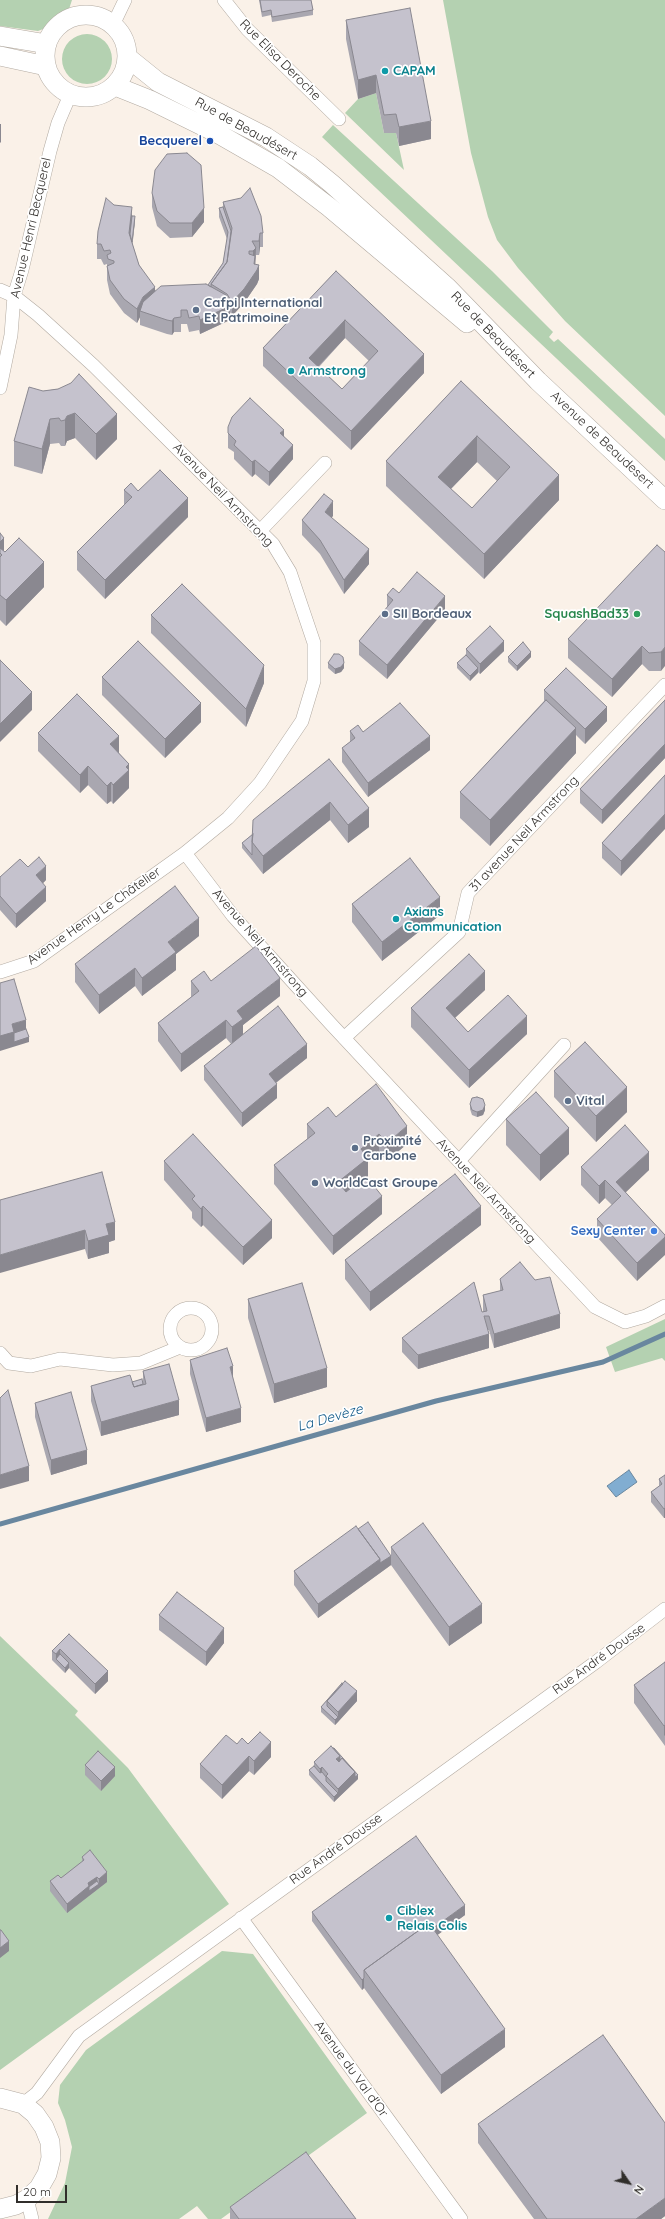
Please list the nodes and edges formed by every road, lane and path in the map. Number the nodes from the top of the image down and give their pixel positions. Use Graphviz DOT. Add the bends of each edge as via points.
graph roads {
  1 [pos="125,0"];
  2 [pos="224,0"];
  3 [pos="112,25"];
  4 [pos="0,36"];
  5 [pos="46,44"];
  6 [pos="0,56"];
  7 [pos="127,57"];
  8 [pos="46,66"];
  9 [pos="115,86"];
  10 [pos="70,95"];
  11 [pos="339,119"];
  12 [pos="0,290"];
  13 [pos="14,296"];
  14 [pos="538,381"];
  15 [pos="0,388"];
  16 [pos="325,463"];
  17 [pos="665,500"];
  18 [pos="260,531"];
  19 [pos="665,685"];
  20 [pos="185,853"];
  21 [pos="0,972"];
  22 [pos="344,1038"];
  23 [pos="564,1044"];
  24 [pos="459,1161"];
  25 [pos="665,1306"];
  26 [pos="180,1347"];
  27 [pos="0,1353"];
  28 [pos="665,1609"];
  29 [pos="241,1918"];
  30 [pos="0,2098"];
  31 [pos="23,2104"];
  32 [pos="27,2199"];
  33 [pos="5,2212"];
  34 [pos="32,2219"];
  35 [pos="461,2219"];
  1 -- 3 [label="street"];
  2 -- 11 [label="street, Rue Elisa Deroche" via="247,29"];
  3 -- 5 [label="main road" via="98,17 82,15 67,20 54,30"];
  3 -- 7 [label="main road" via="120,33"];
  4 -- 5 [label="main road"];
  5 -- 8 [label="main road"];
  6 -- 8 [label="main road"];
  7 -- 9 [label="main road" via="124,73"];
  7 -- 14 [label="main road, Rue de Beaudésert" via="158,82 266,137 310,166 448,288"];
  8 -- 10 [label="main road" via="54,83"];
  9 -- 10 [label="main road" via="101,95 86,98"];
  9 -- 14 [label="main road, Rue de Beaudésert" via="217,133 284,173 329,207"];
  10 -- 13 [label="street, Avenue Henri Becquerel" via="50,151"];
  12 -- 13 [label="street, Avenue Neil Armstrong"];
  13 -- 15 [label="street, Avenue Henri Becquerel" via="11,335"];
  13 -- 18 [label="street, Avenue Neil Armstrong" via="94,366"];
  14 -- 17 [label="main road, Avenue de Beaudesert"];
  16 -- 18 [label="street"];
  18 -- 20 [label="street, Avenue Neil Armstrong" via="273,544 290,572 314,643 314,681 302,721 260,782 228,818"];
  19 -- 22 [label="street, 31 avenue Neil Armstrong" via="468,893 459,932"];
  20 -- 21 [label="street, Avenue Henry Le Châtelier" via="34,961"];
  20 -- 22 [label="street, Avenue Neil Armstrong" via="233,916"];
  22 -- 24 [label="street, Avenue Neil Armstrong"];
  23 -- 24 [label="street"];
  24 -- 25 [label="street, Avenue Neil Armstrong" via="595,1307 625,1322 646,1316"];
  26 -- 27 [label="street" via="141,1363 113,1365 60,1360 31,1366 9,1363"];
  28 -- 29 [label="street, Rue André Dousse" via="596,1662"];
  29 -- 31 [label="street, Rue André Dousse" via="79,2036 37,2093"];
  29 -- 35 [label="street, Avenue du Val d'Or"];
  30 -- 31 [label="main road"];
  31 -- 32 [label="main road" via="35,2114 44,2127 50,2142 51,2158 42,2183"];
  32 -- 33 [label="main road"];
  32 -- 34 [label="street"];
}
